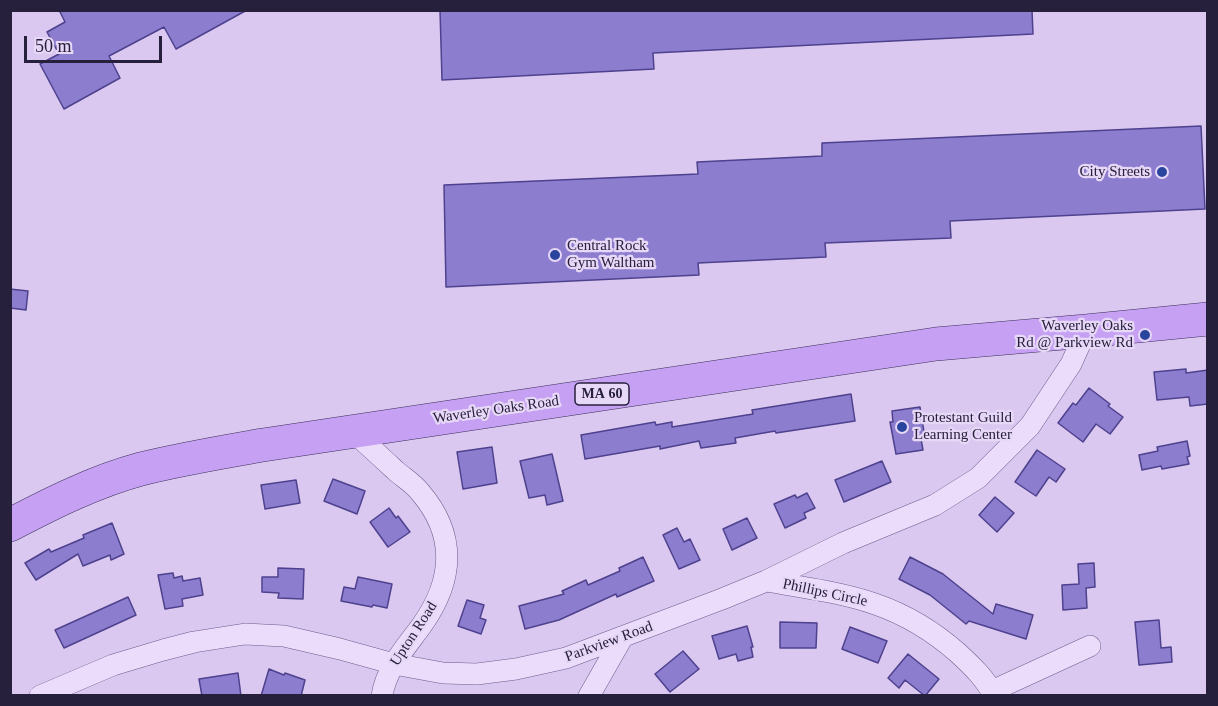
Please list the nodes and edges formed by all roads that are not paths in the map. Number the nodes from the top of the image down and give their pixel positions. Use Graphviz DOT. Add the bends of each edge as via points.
graph roads {
  1 [pos="1208,320"];
  2 [pos="1086,331"];
  3 [pos="352,431"];
  4 [pos="10,525"];
  5 [pos="766,581"];
  6 [pos="622,638"];
  7 [pos="1090,646"];
  8 [pos="394,664"];
  9 [pos="993,693"];
  10 [pos="40,696"];
  11 [pos="382,696"];
  12 [pos="590,696"];
  1 -- 2 [label="main road, Waverley Oaks Road / MA 60"];
  2 -- 3 [label="main road, Waverley Oaks Road / MA 60" via="936,344"];
  2 -- 5 [label="street, Parkview Road" via="1071,364 1030,426 978,478 935,505 843,543"];
  3 -- 4 [label="main road, Waverley Oaks Road / MA 60" via="140,470 91,486"];
  3 -- 8 [label="street, Upton Road" via="420,491 433,509 448,546 448,566 436,603"];
  5 -- 6 [label="street, Parkview Road"];
  5 -- 9 [label="street, Phillips Circle" via="854,597 897,612 919,623 967,661"];
  6 -- 8 [label="street, Parkview Road" via="566,658 477,674 443,673"];
  6 -- 12 [label="street"];
  7 -- 9 [label="street"];
  8 -- 10 [label="street, Parkview Road" via="284,636 245,634 194,642 113,665"];
  8 -- 11 [label="street, Upton Road"];
}
